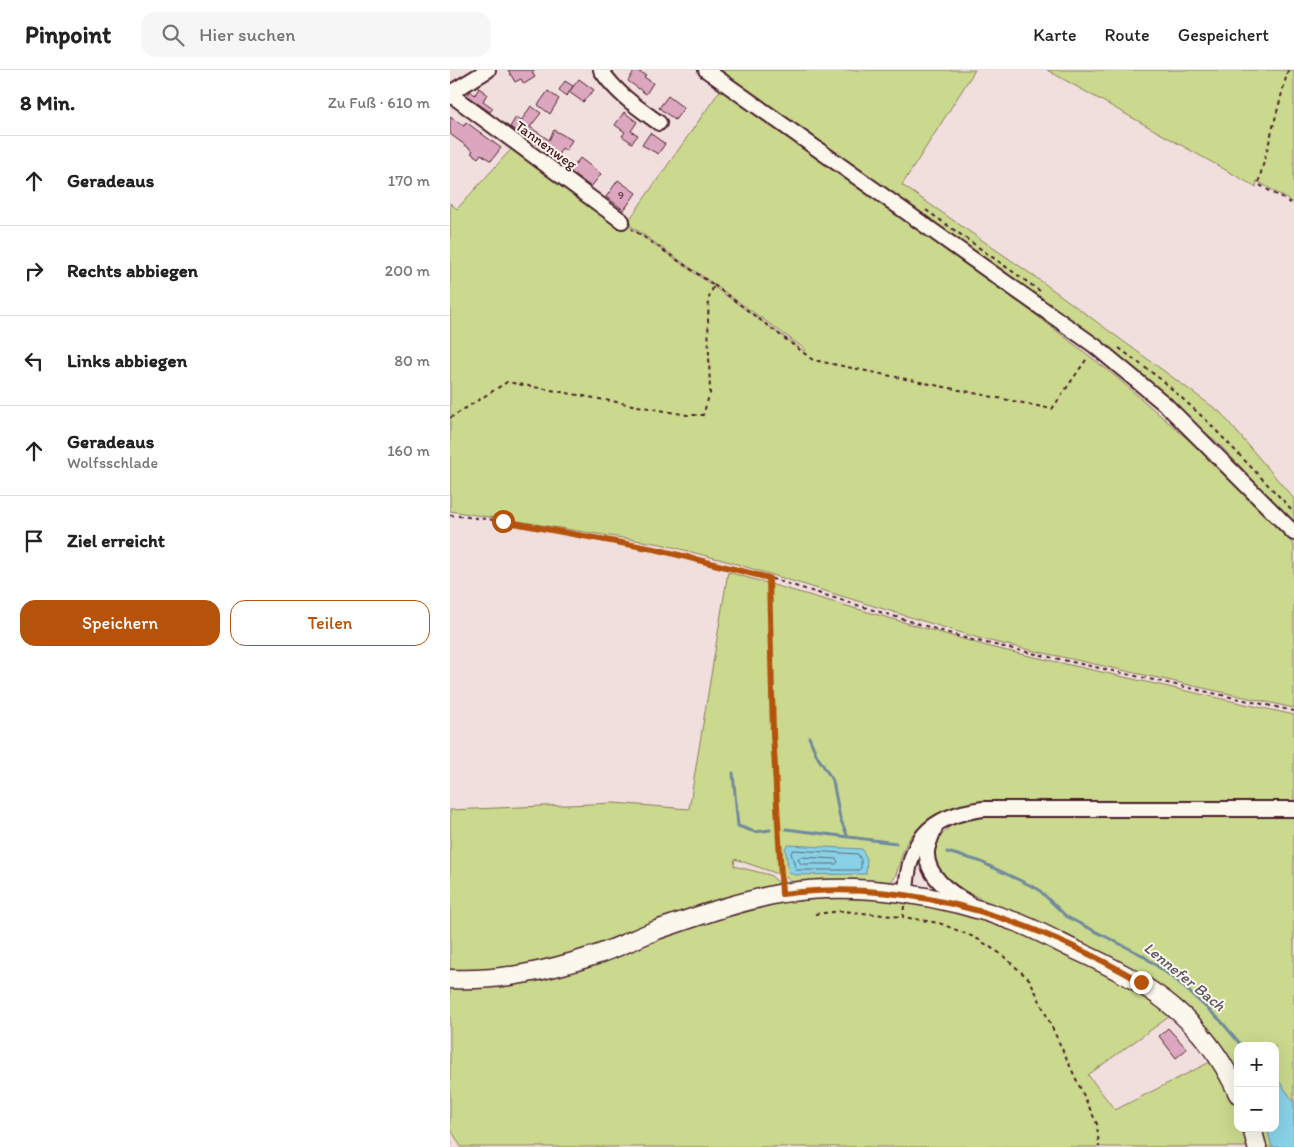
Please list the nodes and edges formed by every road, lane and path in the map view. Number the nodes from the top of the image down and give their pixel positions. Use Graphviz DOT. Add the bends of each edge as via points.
graph roads {
  1 [pos="488,70"];
  2 [pos="602,70"];
  3 [pos="706,70"];
  4 [pos="1288,70"];
  5 [pos="450,93"];
  6 [pos="659,123"];
  7 [pos="1294,205"];
  8 [pos="622,221"];
  9 [pos="714,285"];
  10 [pos="1095,346"];
  11 [pos="450,418"];
  12 [pos="450,515"];
  13 [pos="1294,533"];
  14 [pos="769,578"];
  15 [pos="1294,711"];
  16 [pos="1294,809"];
  17 [pos="938,822"];
  18 [pos="782,894"];
  19 [pos="906,894"];
  20 [pos="978,909"];
  21 [pos="815,914"];
  22 [pos="903,917"];
  23 [pos="450,980"];
  24 [pos="1234,1087"];
  25 [pos="1253,1132"];
  26 [pos="450,1134"];
  27 [pos="451,1147"];
  28 [pos="1099,1147"];
  29 [pos="1258,1147"];
  1 -- 5 [label="street"];
  2 -- 6 [label="street" via="623,96"];
  3 -- 10 [label="street"];
  4 -- 7 [label="path" via="1258,184"];
  5 -- 8 [label="street, Tannenweg"];
  8 -- 9 [label="path"];
  9 -- 10 [label="path" via="813,360 1052,409"];
  9 -- 11 [label="path" via="708,318 710,393 704,416 507,382"];
  10 -- 13 [label="street" via="1166,405"];
  12 -- 14 [label="path" via="503,521 659,550"];
  14 -- 15 [label="path" via="968,639"];
  14 -- 18 [label="path"];
  16 -- 17 [label="street" via="983,809 961,812"];
  17 -- 19 [label="street" via="914,847"];
  17 -- 20 [label="street" via="927,851 929,867 949,890"];
  18 -- 19 [label="main road" via="842,889"];
  18 -- 23 [label="main road" via="719,908 542,971 487,980"];
  19 -- 20 [label="main road"];
  19 -- 22 [label="path"];
  20 -- 24 [label="main road" via="1018,923 1117,968 1163,997 1187,1017 1212,1047"];
  21 -- 22 [label="path" via="842,911"];
  22 -- 28 [label="path" via="939,923 976,938 1001,954 1030,980 1097,1124"];
  25 -- 29 [label="main road"];
  26 -- 27 [label="path"];
}
